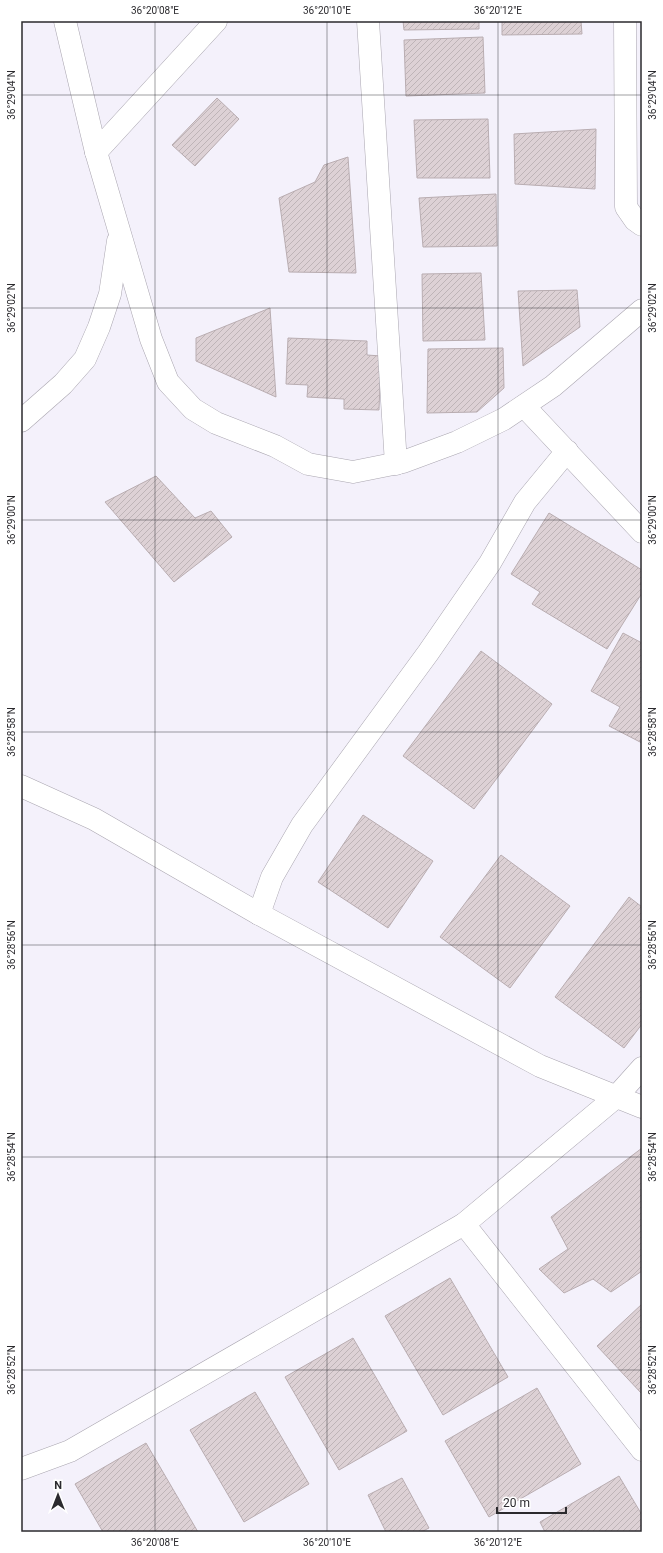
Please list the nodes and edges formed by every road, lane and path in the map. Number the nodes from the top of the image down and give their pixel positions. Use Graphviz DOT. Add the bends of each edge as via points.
graph roads {
  1 [pos="65,21"];
  2 [pos="216,21"];
  3 [pos="368,21"];
  4 [pos="625,21"];
  5 [pos="96,152"];
  6 [pos="642,225"];
  7 [pos="119,234"];
  8 [pos="642,310"];
  9 [pos="524,406"];
  10 [pos="21,421"];
  11 [pos="567,451"];
  12 [pos="396,464"];
  13 [pos="642,532"];
  14 [pos="21,786"];
  15 [pos="258,914"];
  16 [pos="642,1068"];
  17 [pos="616,1097"];
  18 [pos="642,1107"];
  19 [pos="464,1224"];
  20 [pos="642,1450"];
  21 [pos="21,1469"];
  1 -- 5 [label="street"];
  2 -- 5 [label="street"];
  3 -- 12 [label="street"];
  4 -- 6 [label="street" via="626,207"];
  5 -- 7 [label="street"];
  7 -- 10 [label="street" via="110,294 85,359 63,384"];
  7 -- 12 [label="street" via="151,339 168,382 193,409 216,423 275,446 308,464 353,472"];
  8 -- 9 [label="street" via="554,386"];
  9 -- 11 [label="street"];
  9 -- 12 [label="street" via="457,442"];
  11 -- 13 [label="street"];
  11 -- 15 [label="street" via="525,502 490,563 428,653 302,825 272,876"];
  14 -- 15 [label="street" via="94,819"];
  15 -- 17 [label="street" via="540,1066"];
  16 -- 17 [label="street"];
  17 -- 18 [label="street"];
  17 -- 19 [label="street"];
  19 -- 20 [label="street"];
  19 -- 21 [label="street" via="70,1450"];
}
